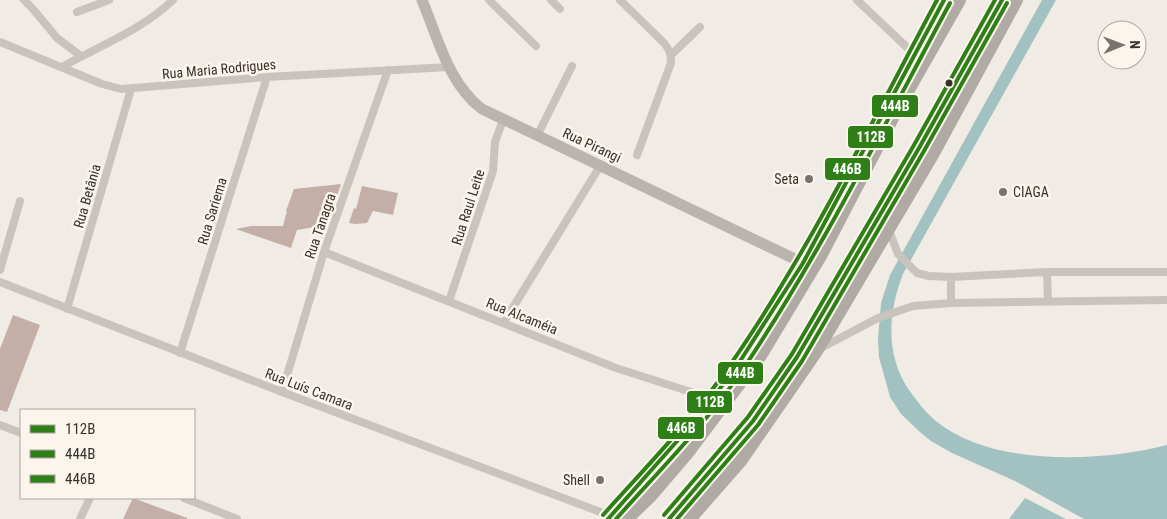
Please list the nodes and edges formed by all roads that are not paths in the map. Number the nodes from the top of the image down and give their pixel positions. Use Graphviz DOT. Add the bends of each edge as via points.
graph roads {
  1 [pos="24,0"];
  2 [pos="109,0"];
  3 [pos="173,0"];
  4 [pos="489,0"];
  5 [pos="551,0"];
  6 [pos="620,0"];
  7 [pos="858,0"];
  8 [pos="944,0"];
  9 [pos="959,0"];
  10 [pos="1002,0"];
  11 [pos="1016,0"];
  12 [pos="427,3"];
  13 [pos="560,9"];
  14 [pos="77,12"];
  15 [pos="700,27"];
  16 [pos="0,42"];
  17 [pos="536,46"];
  18 [pos="671,55"];
  19 [pos="915,55"];
  20 [pos="81,56"];
  21 [pos="572,66"];
  22 [pos="62,67"];
  23 [pos="449,67"];
  24 [pos="388,70"];
  25 [pos="267,77"];
  26 [pos="131,89"];
  27 [pos="503,120"];
  28 [pos="537,136"];
  29 [pos="637,155"];
  30 [pos="600,166"];
  31 [pos="20,202"];
  32 [pos="888,228"];
  33 [pos="324,252"];
  34 [pos="803,263"];
  35 [pos="0,270"];
  36 [pos="1047,272"];
  37 [pos="1167,272"];
  38 [pos="951,277"];
  39 [pos="0,282"];
  40 [pos="1167,300"];
  41 [pos="449,301"];
  42 [pos="1048,301"];
  43 [pos="951,302"];
  44 [pos="67,309"];
  45 [pos="504,322"];
  46 [pos="816,350"];
  47 [pos="180,352"];
  48 [pos="282,392"];
  49 [pos="713,399"];
  50 [pos="0,425"];
  51 [pos="20,434"];
  52 [pos="90,499"];
  53 [pos="187,499"];
  54 [pos="612,518"];
  55 [pos="80,519"];
  56 [pos="237,519"];
  57 [pos="626,519"];
  58 [pos="669,519"];
  59 [pos="689,519"];
  1 -- 20 [label="street" via="57,38"];
  2 -- 14 [label="street"];
  3 -- 20 [label="street" via="138,26"];
  4 -- 17 [label="street"];
  5 -- 13 [label="street"];
  6 -- 18 [label="street" via="669,48"];
  7 -- 19 [label="street"];
  8 -- 19 [label="highway"];
  9 -- 57 [label="highway" via="893,116 820,256 761,354 686,454"];
  10 -- 58 [label="highway" via="797,357 752,421"];
  11 -- 32 [label="highway" via="933,153"];
  12 -- 23 [label="street, Rua Pirangi"];
  15 -- 18 [label="street"];
  16 -- 22 [label="street, Rua Maria Rodrigues"];
  18 -- 29 [label="street" via="671,63"];
  19 -- 34 [label="highway"];
  20 -- 22 [label="street"];
  21 -- 28 [label="street"];
  22 -- 26 [label="street, Rua Maria Rodrigues" via="111,87"];
  23 -- 24 [label="street, Rua Maria Rodrigues"];
  23 -- 27 [label="street, Rua Pirangi" via="472,101"];
  24 -- 25 [label="street, Rua Maria Rodrigues"];
  24 -- 33 [label="street, Rua Tanagra"];
  25 -- 26 [label="street, Rua Maria Rodrigues"];
  25 -- 47 [label="street, Rua Sariema"];
  26 -- 44 [label="street, Rua Betânia"];
  27 -- 28 [label="street, Rua Pirangi"];
  27 -- 41 [label="street, Rua Raul Leite" via="496,142 493,171"];
  28 -- 30 [label="street, Rua Pirangi"];
  30 -- 34 [label="street, Rua Pirangi"];
  30 -- 45 [label="street"];
  31 -- 35 [label="street"];
  32 -- 38 [label="street" via="898,254 917,274"];
  32 -- 46 [label="highway"];
  33 -- 41 [label="street, Rua Alcaméia"];
  33 -- 48 [label="street, Rua Tanagra"];
  34 -- 49 [label="highway"];
  36 -- 37 [label="street"];
  36 -- 38 [label="street"];
  36 -- 42 [label="street"];
  38 -- 43 [label="street"];
  39 -- 44 [label="street, Rua Luís Camara"];
  40 -- 42 [label="street"];
  41 -- 45 [label="street, Rua Alcaméia"];
  42 -- 43 [label="street"];
  43 -- 46 [label="street" via="919,305 878,318"];
  44 -- 47 [label="street, Rua Luís Camara"];
  45 -- 49 [label="street, Rua Alcaméia" via="616,368"];
  46 -- 59 [label="highway" via="740,460"];
  47 -- 48 [label="street, Rua Luís Camara"];
  48 -- 54 [label="street, Rua Luís Camara"];
  49 -- 54 [label="highway"];
  50 -- 51 [label="street"];
  52 -- 55 [label="street"];
  53 -- 56 [label="street"];
}
